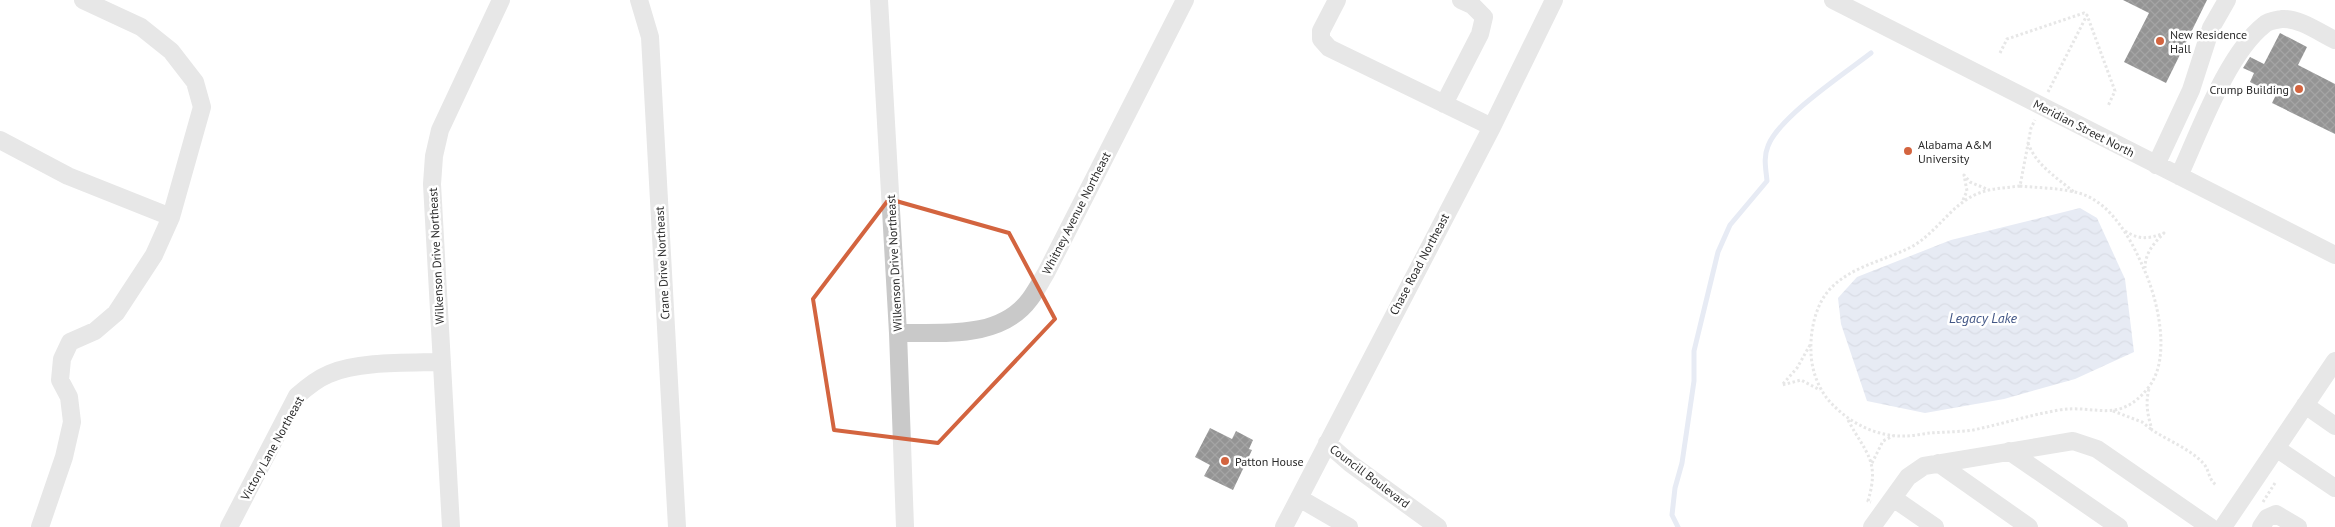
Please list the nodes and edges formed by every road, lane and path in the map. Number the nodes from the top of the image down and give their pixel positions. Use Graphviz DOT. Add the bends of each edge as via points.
graph roads {
  1 [pos="84,0"];
  2 [pos="501,0"];
  3 [pos="639,0"];
  4 [pos="879,0"];
  5 [pos="1185,0"];
  6 [pos="1337,0"];
  7 [pos="1461,0"];
  8 [pos="1554,0"];
  9 [pos="1833,0"];
  10 [pos="2227,0"];
  11 [pos="2087,15"];
  12 [pos="2335,40"];
  13 [pos="2000,53"];
  14 [pos="1444,104"];
  15 [pos="2041,106"];
  16 [pos="2108,106"];
  17 [pos="1492,127"];
  18 [pos="0,140"];
  19 [pos="2028,142"];
  20 [pos="2156,164"];
  21 [pos="2179,176"];
  22 [pos="2020,186"];
  23 [pos="1990,190"];
  24 [pos="2076,193"];
  25 [pos="1963,201"];
  26 [pos="171,217"];
  27 [pos="2122,229"];
  28 [pos="2335,255"];
  29 [pos="2145,271"];
  30 [pos="898,333"];
  31 [pos="1812,340"];
  32 [pos="442,362"];
  33 [pos="2335,362"];
  34 [pos="2150,386"];
  35 [pos="1823,392"];
  36 [pos="2305,405"];
  37 [pos="2113,411"];
  38 [pos="1848,419"];
  39 [pos="2335,426"];
  40 [pos="2152,430"];
  41 [pos="1896,436"];
  42 [pos="1327,443"];
  43 [pos="2276,448"];
  44 [pos="2009,451"];
  45 [pos="1938,464"];
  46 [pos="1872,466"];
  47 [pos="2217,486"];
  48 [pos="2335,488"];
  49 [pos="1299,498"];
  50 [pos="1888,504"];
  51 [pos="40,527"];
  52 [pos="229,527"];
  53 [pos="451,527"];
  54 [pos="677,527"];
  55 [pos="905,527"];
  56 [pos="1284,527"];
  57 [pos="1349,527"];
  58 [pos="1438,527"];
  59 [pos="1872,527"];
  60 [pos="1935,527"];
  61 [pos="2029,527"];
  62 [pos="2119,527"];
  63 [pos="2210,527"];
  64 [pos="2223,527"];
  65 [pos="2261,527"];
  66 [pos="2298,527"];
  1 -- 26 [label="street" via="141,27 172,51 195,82 202,107"];
  2 -- 32 [label="street, Wilkenson Drive Northeast" via="440,130 434,156 432,184"];
  3 -- 54 [label="street, Crane Drive Northeast" via="650,36"];
  4 -- 30 [label="street, Wilkenson Drive Northeast"];
  5 -- 30 [label="street, Whitney Avenue Northeast" via="1030,300 1009,319 986,329"];
  6 -- 14 [label="street" via="1321,31 1321,39 1329,48"];
  7 -- 14 [label="street" via="1472,5 1484,17 1480,34"];
  8 -- 17 [label="street, Chase Road Northeast"];
  9 -- 15 [label="street, Meridian Street North"];
  10 -- 20 [label="street" via="2210,28 2191,90"];
  11 -- 13 [label="path" via="2007,39"];
  11 -- 15 [label="path"];
  11 -- 16 [label="path" via="2115,91"];
  12 -- 21 [label="street" via="2301,23 2283,19 2266,23 2237,58"];
  14 -- 17 [label="street"];
  15 -- 19 [label="path"];
  15 -- 20 [label="street, Meridian Street North"];
  17 -- 42 [label="street, Chase Road Northeast"];
  18 -- 26 [label="street" via="68,176"];
  19 -- 22 [label="path"];
  19 -- 24 [label="path" via="2043,167"];
  20 -- 21 [label="street, Meridian Street North"];
  21 -- 28 [label="street, Meridian Street North"];
  22 -- 23 [label="path"];
  22 -- 24 [label="path"];
  23 -- 25 [label="path"];
  23 -- 25 [label="path" via="1970,182 1964,175 1967,191"];
  24 -- 27 [label="path" via="2096,202"];
  25 -- 31 [label="path" via="1941,224 1913,245 1855,272 1829,289 1818,306"];
  26 -- 51 [label="street" via="154,255 116,313 95,331 70,342 62,359 60,380 69,397 72,422 64,457"];
  27 -- 29 [label="path"];
  27 -- 29 [label="path" via="2142,239 2164,233 2147,255"];
  29 -- 34 [label="path" via="2163,346"];
  30 -- 55 [label="street, Wilkenson Drive Northeast"];
  31 -- 35 [label="path" via="1813,367"];
  31 -- 35 [label="path" via="1802,361 1782,385 1801,380"];
  32 -- 52 [label="street, Victory Lane Northeast" via="353,368 330,373 310,385 297,396"];
  32 -- 53 [label="street, Wilkenson Drive Northeast"];
  33 -- 36 [label="street"];
  34 -- 37 [label="path" via="2123,409"];
  34 -- 40 [label="path" via="2147,415"];
  35 -- 38 [label="path"];
  36 -- 39 [label="street"];
  36 -- 43 [label="street"];
  37 -- 40 [label="path" via="2142,422"];
  37 -- 41 [label="path" via="2060,410 1970,430"];
  38 -- 41 [label="path" via="1865,429"];
  38 -- 46 [label="path"];
  40 -- 47 [label="path" via="2196,456 2206,465 2210,481"];
  41 -- 46 [label="path" via="1883,441"];
  42 -- 49 [label="street, Chase Road Northeast"];
  42 -- 58 [label="street, Councill Boulevard"];
  43 -- 48 [label="street"];
  43 -- 64 [label="street"];
  44 -- 45 [label="street"];
  44 -- 62 [label="street"];
  44 -- 63 [label="street" via="2067,442 2082,443 2097,449"];
  45 -- 50 [label="street" via="1924,466 1908,477"];
  45 -- 61 [label="street"];
  46 -- 50 [label="path" via="1874,474 1868,501"];
  49 -- 56 [label="street, Chase Road Northeast"];
  49 -- 57 [label="street"];
  50 -- 59 [label="street"];
  50 -- 60 [label="street"];
  65 -- 66 [label="street" via="2267,518 2276,514"];
}
